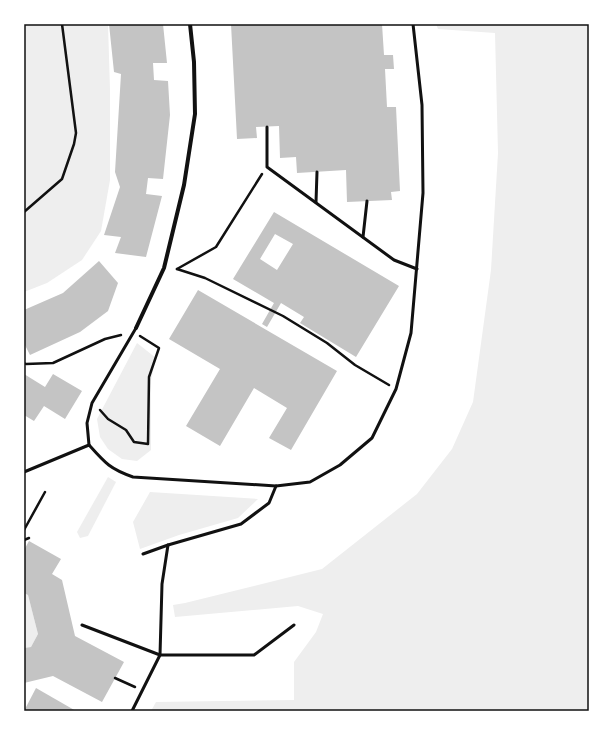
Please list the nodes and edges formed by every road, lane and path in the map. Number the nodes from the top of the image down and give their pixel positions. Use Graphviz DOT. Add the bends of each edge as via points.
graph roads {
  1 [pos="62,24"];
  2 [pos="190,24"];
  3 [pos="413,24"];
  4 [pos="267,127"];
  5 [pos="267,167"];
  6 [pos="316,172"];
  7 [pos="367,201"];
  8 [pos="316,202"];
  9 [pos="24,212"];
  10 [pos="363,237"];
  11 [pos="164,268"];
  12 [pos="177,269"];
  13 [pos="417,269"];
  14 [pos="136,328"];
  15 [pos="134,333"];
  16 [pos="24,363"];
  17 [pos="396,389"];
  18 [pos="92,403"];
  19 [pos="89,445"];
  20 [pos="24,472"];
  21 [pos="276,486"];
  22 [pos="45,492"];
  23 [pos="24,530"];
  24 [pos="29,538"];
  25 [pos="24,540"];
  26 [pos="168,544"];
  27 [pos="142,554"];
  28 [pos="294,624"];
  29 [pos="82,625"];
  30 [pos="160,655"];
  31 [pos="115,678"];
  32 [pos="143,691"];
  33 [pos="132,711"];
  1 -- 9 [label="path" via="76,133 74,144 62,179"];
  2 -- 11 [label="street" via="195,114 184,185"];
  3 -- 13 [label="lane" via="422,105 423,193"];
  4 -- 5 [label="lane"];
  5 -- 8 [label="lane"];
  5 -- 12 [label="path" via="216,247"];
  6 -- 8 [label="lane"];
  7 -- 10 [label="lane"];
  8 -- 10 [label="lane"];
  10 -- 13 [label="lane" via="394,260"];
  11 -- 12 [label="path"];
  11 -- 14 [label="street"];
  12 -- 17 [label="path" via="205,278 283,316 327,343 355,365"];
  13 -- 17 [label="lane" via="410,333"];
  14 -- 15 [label="lane"];
  15 -- 16 [label="path" via="105,338 53,363"];
  15 -- 18 [label="lane"];
  15 -- 18 [label="path" via="160,348 149,377 148,444 134,442 126,430 108,419"];
  17 -- 21 [label="lane" via="372,438 340,465 310,482"];
  18 -- 19 [label="lane" via="87,423"];
  19 -- 20 [label="lane"];
  19 -- 21 [label="lane" via="105,463 118,472 132,477"];
  21 -- 26 [label="lane" via="269,503 241,524"];
  22 -- 23 [label="path"];
  24 -- 25 [label="path"];
  26 -- 27 [label="lane"];
  26 -- 30 [label="lane" via="162,584"];
  28 -- 30 [label="lane" via="254,654"];
  29 -- 30 [label="lane"];
  30 -- 32 [label="lane"];
  31 -- 32 [label="path"];
  32 -- 33 [label="lane"];
}
